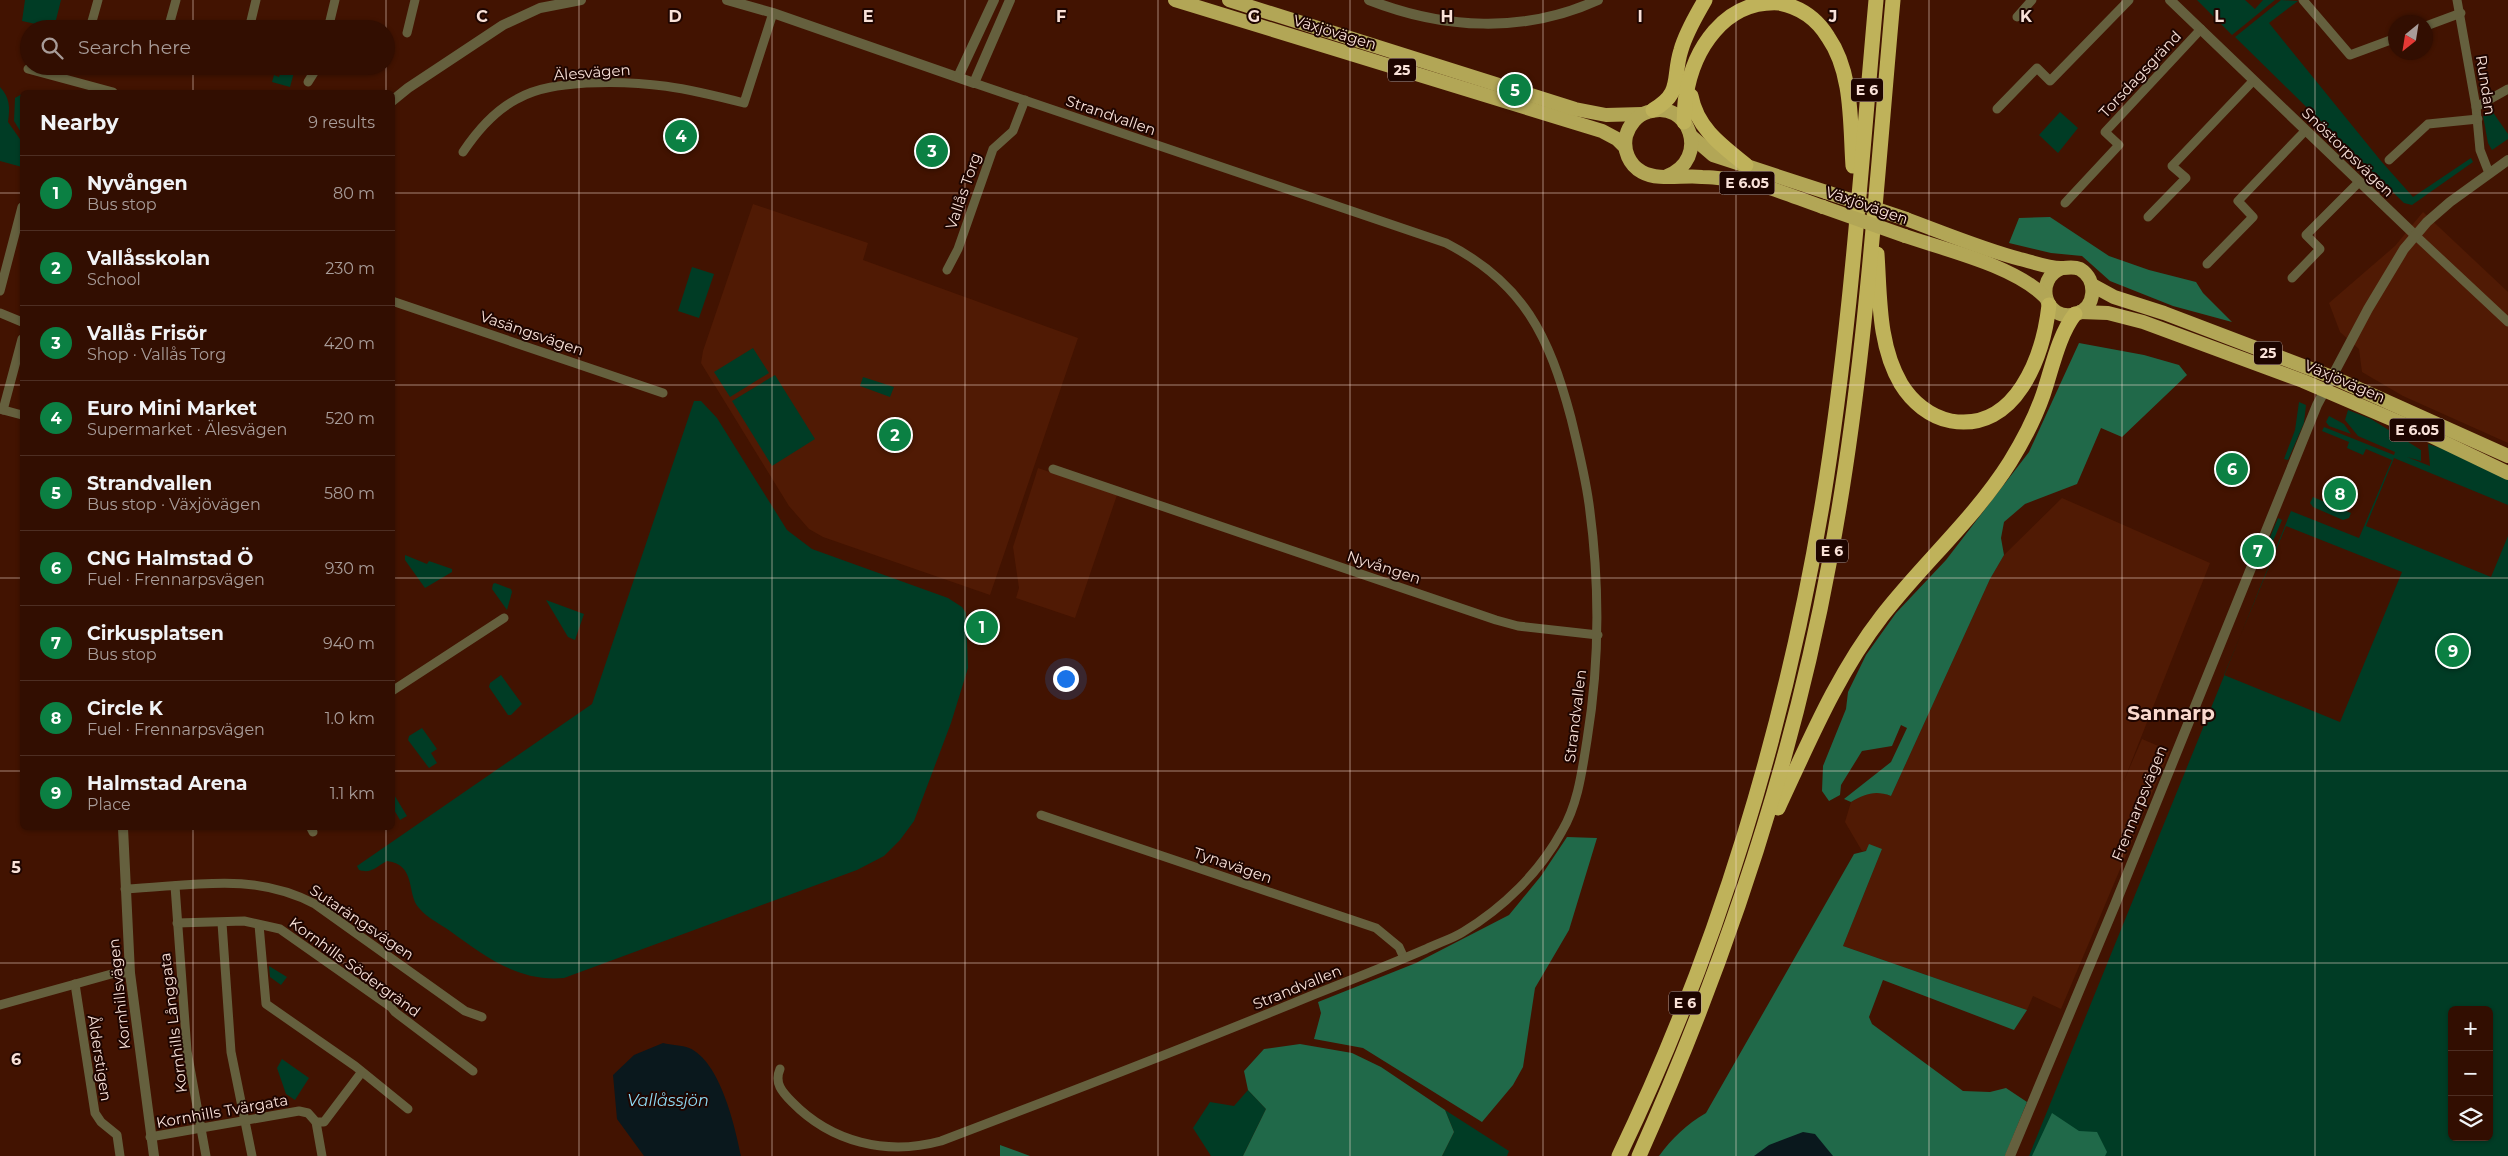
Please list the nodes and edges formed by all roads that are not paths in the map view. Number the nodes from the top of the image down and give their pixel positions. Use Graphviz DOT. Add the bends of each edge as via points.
graph roads {
  1 [pos="98,0"];
  2 [pos="176,0"];
  3 [pos="256,0"];
  4 [pos="335,0"];
  5 [pos="415,0"];
  6 [pos="581,0"];
  7 [pos="727,0"];
  8 [pos="994,0"];
  9 [pos="1010,0"];
  10 [pos="1175,0"];
  11 [pos="1229,0"];
  12 [pos="1369,0"];
  13 [pos="1598,0"];
  14 [pos="1705,0"];
  15 [pos="1876,0"];
  16 [pos="1893,0"];
  17 [pos="2032,0"];
  18 [pos="2129,0"];
  19 [pos="2170,0"];
  20 [pos="2303,0"];
  21 [pos="2457,0"];
  22 [pos="538,4"];
  23 [pos="773,13"];
  24 [pos="2460,13"];
  25 [pos="2017,17"];
  26 [pos="93,20"];
  27 [pos="170,20"];
  28 [pos="251,20"];
  29 [pos="330,20"];
  30 [pos="2433,23"];
  31 [pos="2200,29"];
  32 [pos="407,33"];
  33 [pos="2388,41"];
  34 [pos="44,75"];
  35 [pos="312,75"];
  36 [pos="958,77"];
  37 [pos="1690,77"];
  38 [pos="2253,81"];
  39 [pos="308,82"];
  40 [pos="974,83"];
  41 [pos="88,89"];
  42 [pos="2508,89"];
  43 [pos="395,99"];
  44 [pos="1025,100"];
  45 [pos="2476,107"];
  46 [pos="1997,109"];
  47 [pos="1647,112"];
  48 [pos="2478,119"];
  49 [pos="1684,122"];
  50 [pos="2305,131"];
  51 [pos="1691,136"];
  52 [pos="1625,147"];
  53 [pos="463,152"];
  54 [pos="2389,160"];
  55 [pos="2508,160"];
  56 [pos="1746,165"];
  57 [pos="2489,173"];
  58 [pos="1667,176"];
  59 [pos="2358,182"];
  60 [pos="1874,203"];
  61 [pos="2065,203"];
  62 [pos="1856,210"];
  63 [pos="2148,217"];
  64 [pos="20,223"];
  65 [pos="2415,235"];
  66 [pos="18,240"];
  67 [pos="2207,264"];
  68 [pos="2062,268"];
  69 [pos="947,270"];
  70 [pos="2292,278"];
  71 [pos="2092,285"];
  72 [pos="0,291"];
  73 [pos="395,301"];
  74 [pos="2047,301"];
  75 [pos="0,313"];
  76 [pos="2078,313"];
  77 [pos="20,321"];
  78 [pos="2508,322"];
  79 [pos="20,346"];
  80 [pos="2328,383"];
  81 [pos="663,393"];
  82 [pos="2,409"];
  83 [pos="20,414"];
  84 [pos="2508,456"];
  85 [pos="1052,469"];
  86 [pos="2508,473"];
  87 [pos="504,618"];
  88 [pos="1598,634"];
  89 [pos="395,689"];
  90 [pos="1041,815"];
  91 [pos="123,830"];
  92 [pos="1757,852"];
  93 [pos="175,886"];
  94 [pos="125,889"];
  95 [pos="177,923"];
  96 [pos="222,923"];
  97 [pos="259,925"];
  98 [pos="1404,958"];
  99 [pos="130,973"];
  100 [pos="76,984"];
  101 [pos="0,1005"];
  102 [pos="482,1017"];
  103 [pos="780,1069"];
  104 [pos="473,1071"];
  105 [pos="361,1073"];
  106 [pos="408,1109"];
  107 [pos="244,1121"];
  108 [pos="320,1122"];
  109 [pos="201,1128"];
  110 [pos="150,1137"];
  111 [pos="120,1156"];
  112 [pos="154,1156"];
  113 [pos="206,1156"];
  114 [pos="252,1156"];
  115 [pos="322,1156"];
  116 [pos="1619,1156"];
  117 [pos="1639,1156"];
  118 [pos="2010,1156"];
  1 -- 26 [label="street"];
  2 -- 27 [label="street"];
  3 -- 28 [label="street"];
  4 -- 29 [label="street"];
  5 -- 32 [label="street"];
  6 -- 22 [label="street"];
  7 -- 23 [label="street"];
  8 -- 36 [label="street"];
  9 -- 40 [label="street"];
  10 -- 52 [label="highway, Växjövägen / 25" via="1602,131"];
  11 -- 47 [label="highway, Växjövägen / 25" via="1576,109 1606,115"];
  12 -- 13 [label="street" via="1399,12 1441,22 1479,24 1534,20"];
  14 -- 47 [label="highway" via="1685,36 1672,95 1668,101"];
  15 -- 62 [label="highway, E 6"];
  16 -- 60 [label="highway, E 6"];
  17 -- 25 [label="street"];
  18 -- 46 [label="street" via="2050,80 2037,68"];
  19 -- 31 [label="street, Snöstorpsvägen"];
  20 -- 33 [label="street" via="2350,55"];
  21 -- 24 [label="street, Rundan"];
  22 -- 43 [label="street" via="503,24"];
  23 -- 36 [label="street"];
  23 -- 53 [label="street, Älesvägen" via="744,103 667,85 625,82 555,85 517,99 486,122"];
  24 -- 30 [label="street"];
  24 -- 45 [label="street, Rundan"];
  31 -- 38 [label="street, Snöstorpsvägen"];
  31 -- 61 [label="street, Torsdagsgränd" via="2105,132 2119,145"];
  34 -- 41 [label="street"];
  35 -- 39 [label="street"];
  36 -- 40 [label="street"];
  37 -- 49 [label="highway"];
  37 -- 56 [label="highway" via="1691,97 1699,121 1709,134"];
  37 -- 62 [label="highway" via="1710,32 1720,20 1744,6 1759,2 1789,5 1817,23 1836,51 1846,83"];
  38 -- 50 [label="street, Snöstorpsvägen"];
  38 -- 63 [label="street" via="2172,166 2186,178"];
  40 -- 44 [label="street, Strandvallen"];
  42 -- 45 [label="street"];
  44 -- 69 [label="street, Vallås Torg" via="1013,131 993,149 958,249"];
  44 -- 88 [label="street, Strandvallen" via="1446,243 1498,277 1540,330 1569,411 1588,495 1597,574"];
  45 -- 48 [label="street, Rundan"];
  47 -- 49 [label="highway, Växjövägen" via="1670,112"];
  47 -- 52 [label="highway" via="1630,125"];
  48 -- 54 [label="street" via="2428,124"];
  48 -- 57 [label="street, Rundan" via="2480,150"];
  49 -- 51 [label="highway, Växjövägen"];
  50 -- 59 [label="street, Snöstorpsvägen"];
  50 -- 67 [label="street" via="2238,201 2253,217"];
  51 -- 56 [label="highway, Växjövägen / E 6.05" via="1713,155"];
  51 -- 58 [label="highway" via="1691,151 1685,164"];
  52 -- 58 [label="highway, Växjövägen" via="1640,171 1658,177"];
  55 -- 57 [label="street, Frennarpsvägen"];
  56 -- 68 [label="highway, Växjövägen / E 6.05, bridge" via="2019,259"];
  57 -- 65 [label="street, Frennarpsvägen" via="2450,202"];
  58 -- 74 [label="highway, Växjövägen / E 6.05, bridge" via="1742,181 1823,207 2017,276 2037,288"];
  59 -- 65 [label="street, Snöstorpsvägen"];
  59 -- 70 [label="street" via="2306,235 2320,249"];
  60 -- 74 [label="highway" via="1882,326 1889,358 1909,396 1928,412 1946,420 1970,422 2005,408 2029,375 2042,339"];
  60 -- 92 [label="highway, E 6" via="1855,396 1830,559 1792,732"];
  62 -- 116 [label="highway, E 6" via="1839,383 1823,500 1775,727 1740,846 1686,1003"];
  64 -- 66 [label="street"];
  65 -- 78 [label="street, Snöstorpsvägen"];
  65 -- 80 [label="street, Frennarpsvägen" via="2394,264"];
  66 -- 72 [label="street"];
  68 -- 71 [label="highway, Växjövägen" via="2081,270"];
  68 -- 74 [label="highway" via="2048,278 2044,287"];
  71 -- 76 [label="highway" via="2090,302"];
  71 -- 80 [label="highway, Växjövägen / 25" via="2114,298 2164,313"];
  73 -- 81 [label="street, Vasängsvägen"];
  74 -- 76 [label="highway, Växjövägen" via="2061,314"];
  75 -- 77 [label="street"];
  76 -- 80 [label="highway, Växjövägen / E 6.05" via="2108,314 2143,322"];
  76 -- 92 [label="highway" via="2066,330 2033,420 2011,461 1971,514 1884,614 1852,658"];
  79 -- 82 [label="street"];
  80 -- 84 [label="highway, Växjövägen / 25"];
  80 -- 86 [label="highway, Växjövägen / E 6.05"];
  80 -- 118 [label="street, Frennarpsvägen"];
  82 -- 83 [label="street"];
  85 -- 88 [label="street, Nyvången" via="1496,620 1518,626"];
  87 -- 89 [label="street"];
  88 -- 98 [label="street, Strandvallen" via="1581,783 1563,830 1537,869 1500,905 1462,933"];
  90 -- 98 [label="street, Tynavägen" via="1376,928 1399,947"];
  91 -- 94 [label="street, Kornhillsvägen"];
  92 -- 117 [label="highway, E 6" via="1702,1009"];
  93 -- 94 [label="street, Sutarängsvägen"];
  93 -- 95 [label="street, Kornhills Långgata"];
  93 -- 102 [label="street, Sutarängsvägen" via="245,882 296,894 315,904 465,1011"];
  94 -- 99 [label="street, Kornhillsvägen"];
  95 -- 96 [label="street, Kornhills Södergränd"];
  95 -- 109 [label="street, Kornhills Långgata" via="187,1051"];
  96 -- 97 [label="street, Kornhills Södergränd" via="244,921"];
  96 -- 107 [label="street" via="231,1052"];
  97 -- 104 [label="street, Kornhills Södergränd" via="280,929 319,955 391,1006"];
  97 -- 105 [label="street" via="266,1004"];
  98 -- 103 [label="street, Strandvallen" via="1051,1100 941,1141 916,1147 871,1145 824,1129 801,1112 780,1088 777,1079"];
  99 -- 100 [label="street"];
  99 -- 110 [label="street, Kornhillsvägen"];
  100 -- 101 [label="street"];
  100 -- 111 [label="street, Ålderstigen" via="95,1113 118,1135"];
  105 -- 106 [label="street"];
  105 -- 108 [label="street"];
  107 -- 108 [label="street, Kornhills Tvärgata" via="304,1111"];
  107 -- 109 [label="street, Kornhills Tvärgata"];
  107 -- 114 [label="street"];
  108 -- 115 [label="street"];
  109 -- 110 [label="street, Kornhills Tvärgata"];
  109 -- 113 [label="street, Kornhills Långgata"];
  110 -- 112 [label="street, Kornhillsvägen"];
}
